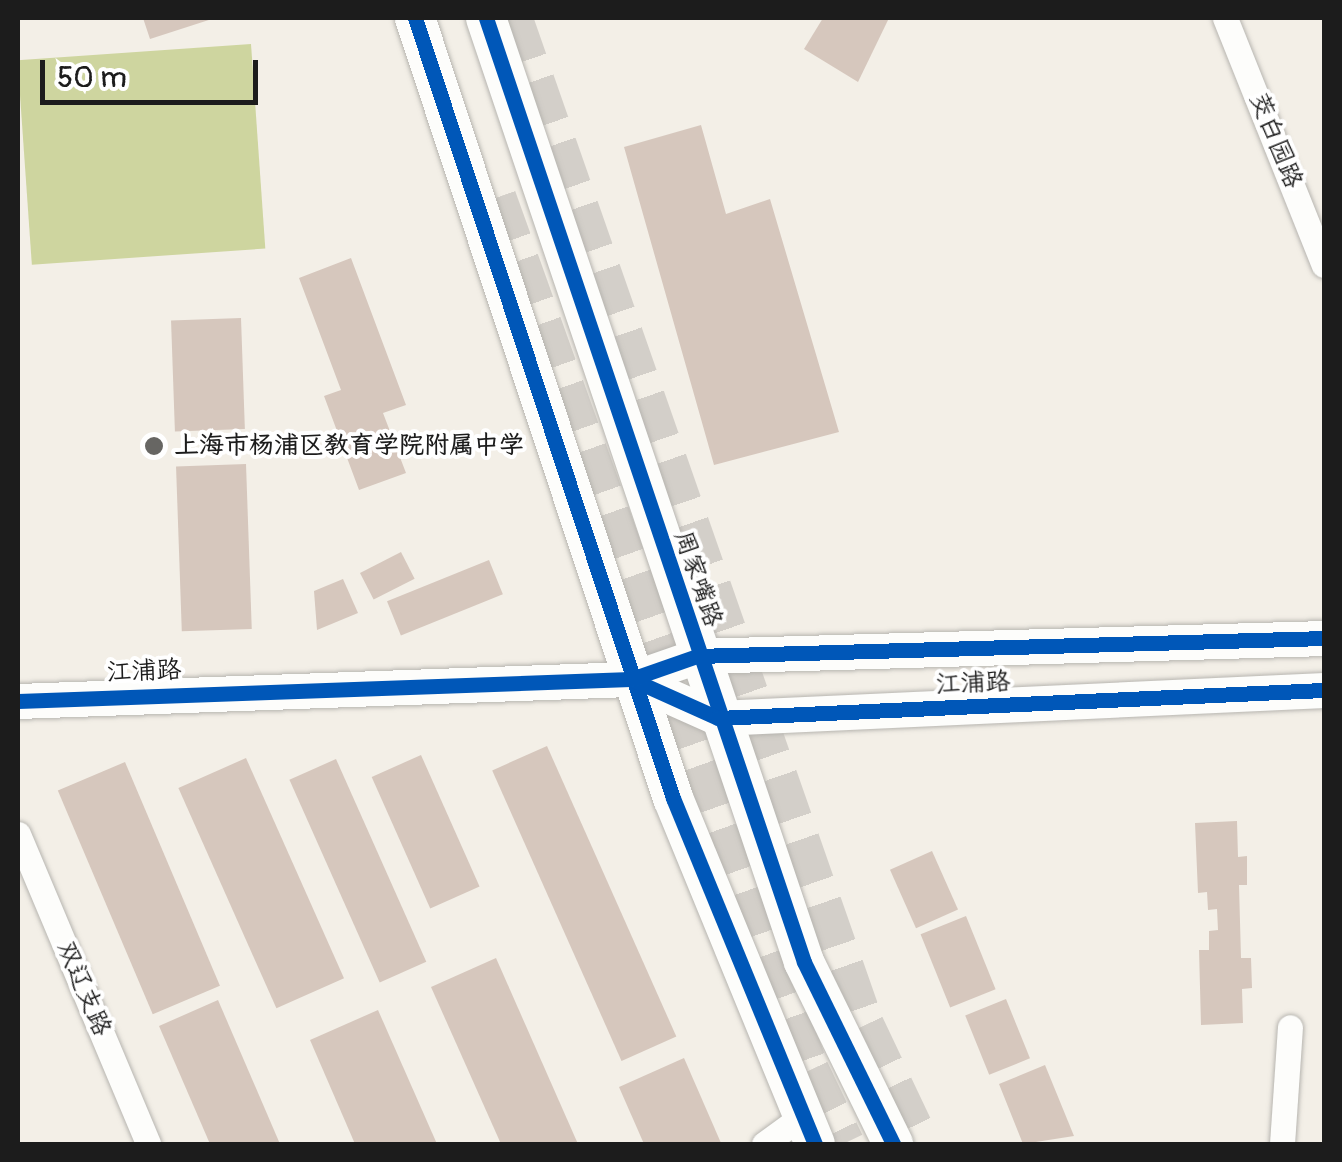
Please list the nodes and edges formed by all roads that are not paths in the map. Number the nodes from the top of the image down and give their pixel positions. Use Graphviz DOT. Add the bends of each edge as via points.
graph roads {
  1 [pos="415,18"];
  2 [pos="486,18"];
  3 [pos="1225,18"];
  4 [pos="1324,266"];
  5 [pos="1324,638"];
  6 [pos="697,656"];
  7 [pos="631,679"];
  8 [pos="1324,690"];
  9 [pos="18,702"];
  10 [pos="718,718"];
  11 [pos="18,834"];
  12 [pos="1290,1027"];
  13 [pos="808,1131"];
  14 [pos="148,1144"];
  15 [pos="764,1144"];
  16 [pos="893,1144"];
  17 [pos="1282,1144"];
  1 -- 7 [label="main road"];
  2 -- 6 [label="main road, 周家嘴路"];
  3 -- 4 [label="street, 茭白园路"];
  5 -- 6 [label="main road, 江浦路"];
  6 -- 7 [label="main road, 江浦路"];
  6 -- 10 [label="main road, 周家嘴路"];
  7 -- 9 [label="main road, 江浦路"];
  7 -- 10 [label="main road, 江浦路"];
  7 -- 13 [label="main road"];
  8 -- 10 [label="main road, 江浦路"];
  10 -- 16 [label="main road, 周家嘴路" via="804,962"];
  11 -- 14 [label="street, 双辽支路"];
  12 -- 17 [label="street"];
  13 -- 15 [label="street"];
}
